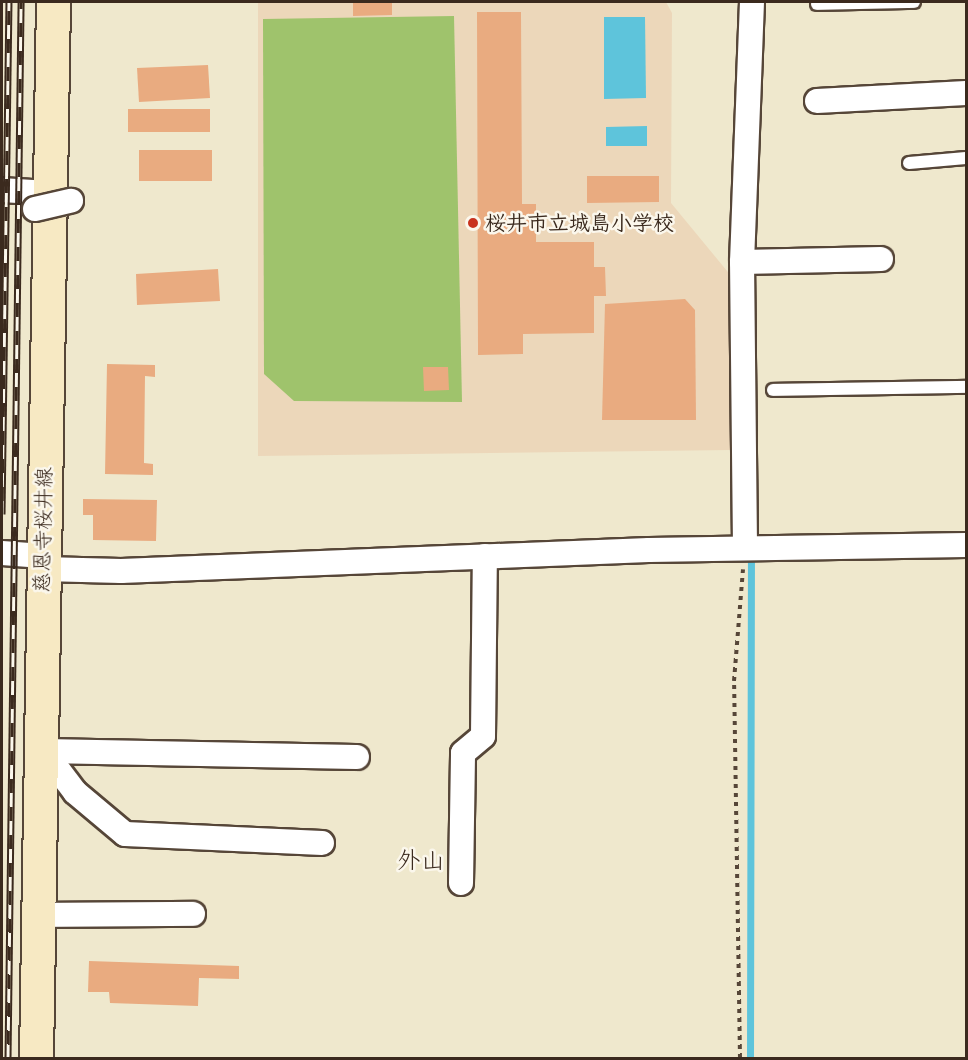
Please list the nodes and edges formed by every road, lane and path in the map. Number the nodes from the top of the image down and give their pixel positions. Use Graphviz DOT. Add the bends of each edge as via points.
graph roads {
  1 [pos="53,2"];
  2 [pos="752,2"];
  3 [pos="914,2"];
  4 [pos="818,4"];
  5 [pos="966,93"];
  6 [pos="817,101"];
  7 [pos="966,158"];
  8 [pos="909,163"];
  9 [pos="2,190"];
  10 [pos="51,201"];
  11 [pos="881,259"];
  12 [pos="752,262"];
  13 [pos="966,387"];
  14 [pos="773,390"];
  15 [pos="966,545"];
  16 [pos="748,547"];
  17 [pos="2,553"];
  18 [pos="485,556"];
  19 [pos="43,562"];
  20 [pos="44,751"];
  21 [pos="357,757"];
  22 [pos="322,843"];
  23 [pos="461,883"];
  24 [pos="193,914"];
  25 [pos="41,915"];
  26 [pos="36,1059"];
  27 [pos="740,1059"];
  1 -- 10 [label="main road, 慈恩寺桜井線"];
  2 -- 12 [label="street"];
  3 -- 4 [label="lane"];
  5 -- 6 [label="street"];
  7 -- 8 [label="lane"];
  9 -- 10 [label="street"];
  10 -- 19 [label="main road, 慈恩寺桜井線"];
  11 -- 12 [label="street"];
  12 -- 16 [label="street"];
  13 -- 14 [label="lane"];
  15 -- 16 [label="street"];
  16 -- 18 [label="street"];
  16 -- 27 [label="path" via="734,681"];
  17 -- 19 [label="street"];
  18 -- 19 [label="street" via="121,571"];
  18 -- 23 [label="street" via="483,736 463,753"];
  19 -- 20 [label="main road, 慈恩寺桜井線"];
  20 -- 21 [label="street"];
  20 -- 22 [label="street" via="75,792 125,834"];
  20 -- 25 [label="main road, 慈恩寺桜井線"];
  24 -- 25 [label="street"];
  25 -- 26 [label="main road, 慈恩寺桜井線"];
}
